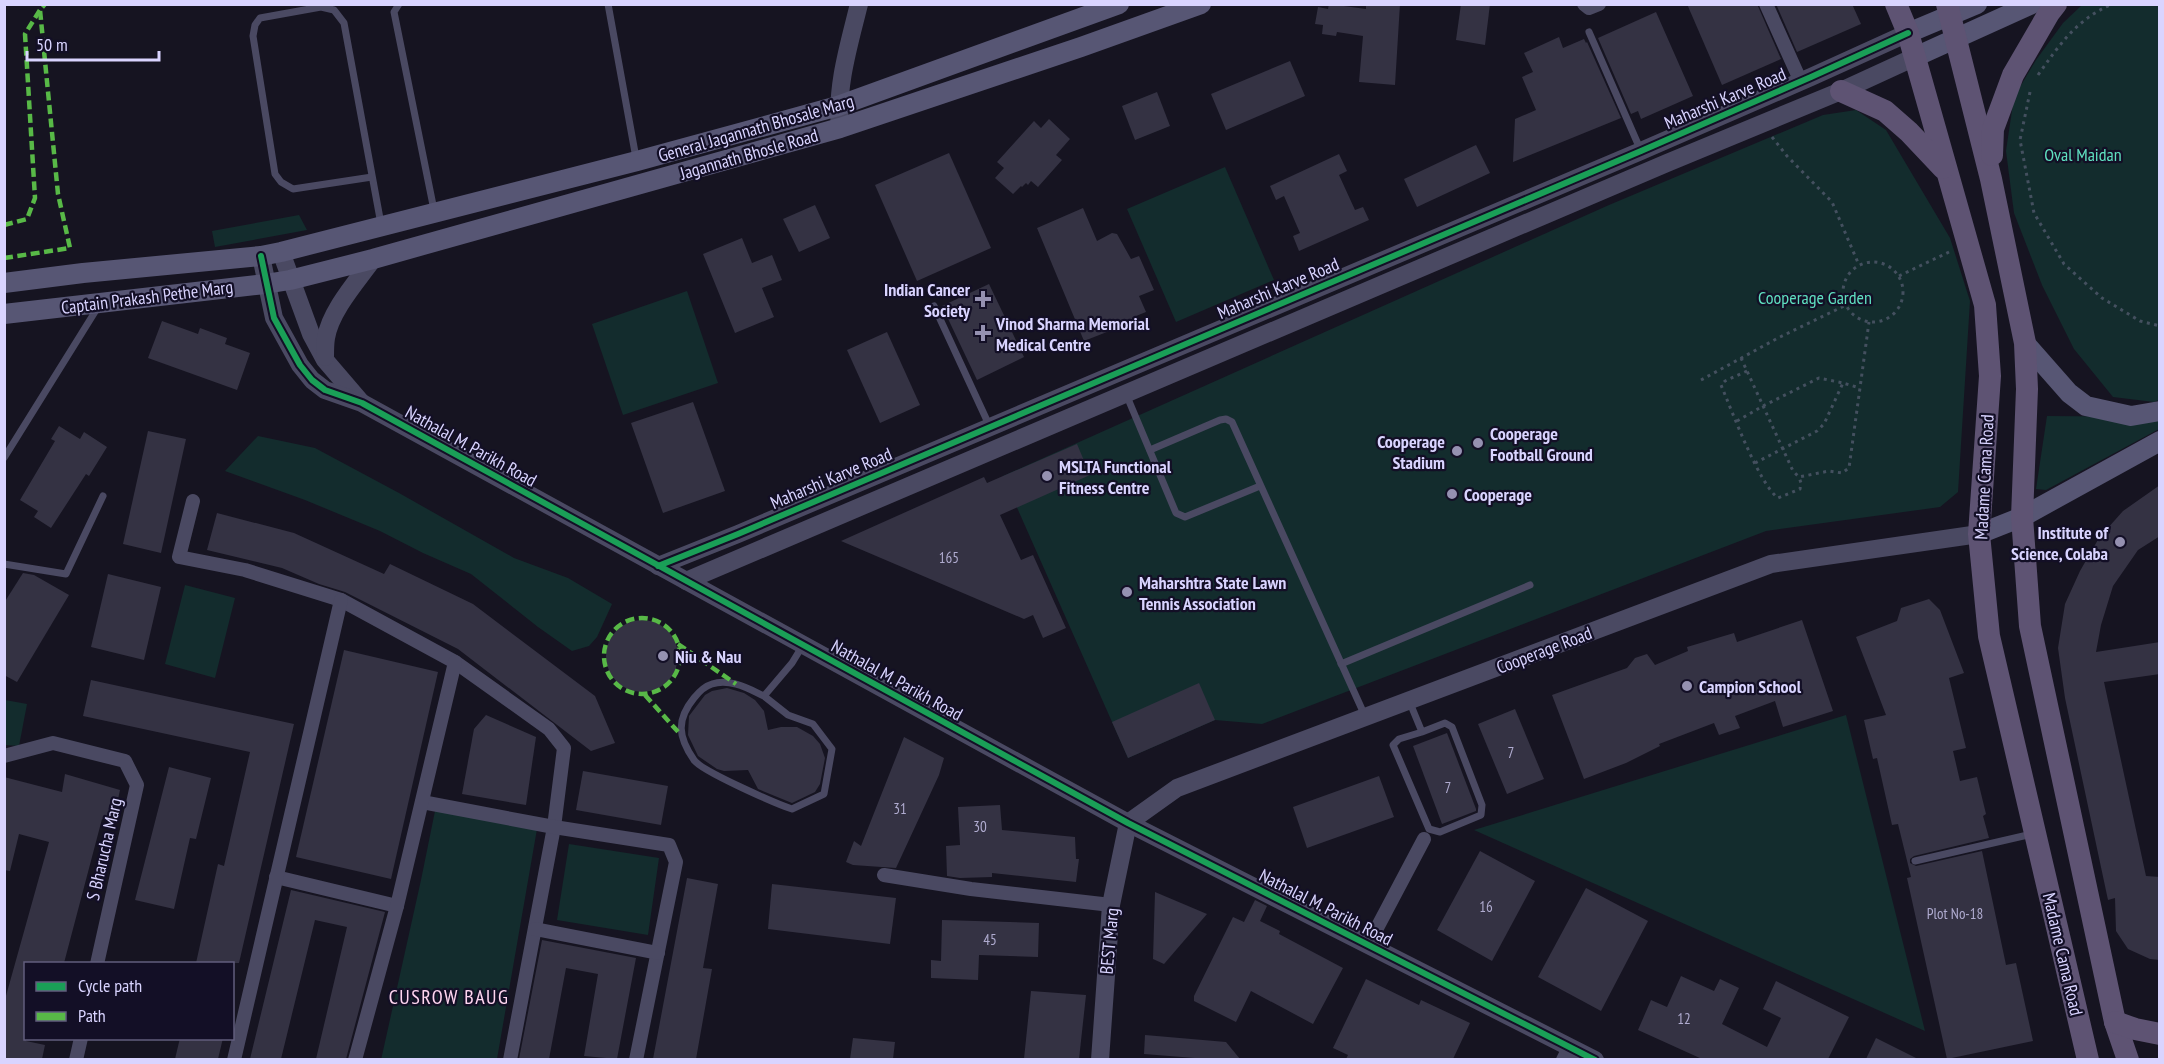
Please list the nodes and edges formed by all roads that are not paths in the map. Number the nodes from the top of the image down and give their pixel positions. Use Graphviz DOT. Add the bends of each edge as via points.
graph roads {
  1 [pos="399,4"];
  2 [pos="608,4"];
  3 [pos="859,4"];
  4 [pos="1119,4"];
  5 [pos="1201,4"];
  6 [pos="1584,4"];
  7 [pos="1599,4"];
  8 [pos="1766,4"];
  9 [pos="1896,4"];
  10 [pos="1977,4"];
  11 [pos="2032,4"];
  12 [pos="2056,4"];
  13 [pos="1949,10"];
  14 [pos="1589,32"];
  15 [pos="1908,33"];
  16 [pos="1957,39"];
  17 [pos="1915,57"];
  18 [pos="1801,82"];
  19 [pos="1841,91"];
  20 [pos="838,106"];
  21 [pos="840,128"];
  22 [pos="1641,151"];
  23 [pos="637,161"];
  24 [pos="1947,171"];
  25 [pos="372,177"];
  26 [pos="1991,179"];
  27 [pos="434,213"];
  28 [pos="381,227"];
  29 [pos="281,252"];
  30 [pos="261,256"];
  31 [pos="373,259"];
  32 [pos="290,280"];
  33 [pos="4,283"];
  34 [pos="266,284"];
  35 [pos="101,302"];
  36 [pos="934,306"];
  37 [pos="4,314"];
  38 [pos="315,340"];
  39 [pos="2025,343"];
  40 [pos="293,353"];
  41 [pos="325,360"];
  42 [pos="1126,394"];
  43 [pos="362,403"];
  44 [pos="2160,411"];
  45 [pos="990,427"];
  46 [pos="2160,441"];
  47 [pos="1150,450"];
  48 [pos="4,458"];
  49 [pos="1260,486"];
  50 [pos="103,496"];
  51 [pos="193,501"];
  52 [pos="2022,517"];
  53 [pos="1979,534"];
  54 [pos="4,564"];
  55 [pos="658,566"];
  56 [pos="686,581"];
  57 [pos="1530,585"];
  58 [pos="341,600"];
  59 [pos="803,645"];
  60 [pos="455,662"];
  61 [pos="1341,664"];
  62 [pos="764,696"];
  63 [pos="1409,700"];
  64 [pos="1365,717"];
  65 [pos="1422,732"];
  66 [pos="4,756"];
  67 [pos="422,802"];
  68 [pos="1128,823"];
  69 [pos="554,828"];
  70 [pos="2035,833"];
  71 [pos="1424,839"];
  72 [pos="1915,861"];
  73 [pos="884,875"];
  74 [pos="276,877"];
  75 [pos="1111,905"];
  76 [pos="398,906"];
  77 [pos="535,929"];
  78 [pos="1368,945"];
  79 [pos="658,953"];
  80 [pos="97,962"];
  81 [pos="2115,1022"];
  82 [pos="2160,1034"];
  83 [pos="81,1040"];
  84 [pos="1566,1054"];
  85 [pos="76,1059"];
  86 [pos="234,1059"];
  87 [pos="355,1059"];
  88 [pos="510,1059"];
  89 [pos="636,1059"];
  90 [pos="1100,1059"];
  91 [pos="1594,1059"];
  92 [pos="2088,1059"];
  93 [pos="2128,1059"];
  1 -- 27 [label="lane" via="394,12"];
  2 -- 23 [label="lane"];
  3 -- 20 [label="street"];
  4 -- 20 [label="main road, General Jagannath Bhosale Marg"];
  5 -- 21 [label="main road, Jagannath Bhosle Road"];
  6 -- 7 [label="street" via="1589,8"];
  8 -- 18 [label="street"];
  9 -- 15 [label="main road, Madame Cama Road"];
  10 -- 13 [label="main road, Maharshi Karve Road"];
  11 -- 16 [label="main road, Maharshi Karve Road"];
  12 -- 26 [label="main road" via="2013,75 1994,129"];
  13 -- 15 [label="main road, Maharshi Karve Road"];
  13 -- 16 [label="main road, Madame Cama Road"];
  14 -- 22 [label="lane"];
  15 -- 17 [label="main road, Madame Cama Road"];
  15 -- 18 [label="street, Maharshi Karve Road"];
  16 -- 17 [label="main road, Maharshi Karve Road"];
  16 -- 26 [label="main road, Madame Cama Road"];
  17 -- 19 [label="street, Maharshi Karve Road"];
  17 -- 24 [label="main road, Madame Cama Road"];
  18 -- 22 [label="street, Maharshi Karve Road"];
  19 -- 24 [label="main road" via="1885,111"];
  19 -- 42 [label="street, Maharshi Karve Road"];
  20 -- 21 [label="street"];
  20 -- 23 [label="main road, General Jagannath Bhosale Marg"];
  21 -- 31 [label="main road, Jagannath Bhosle Road"];
  22 -- 45 [label="street, Maharshi Karve Road"];
  23 -- 27 [label="main road, General Jagannath Bhosale Marg"];
  24 -- 53 [label="main road, Madame Cama Road" via="1985,305 1990,376"];
  25 -- 25 [label="lane" via="344,23 334,10 321,8 260,18 253,36 275,174 293,189"];
  25 -- 28 [label="lane"];
  26 -- 39 [label="main road, Madame Cama Road"];
  27 -- 28 [label="main road, General Jagannath Bhosale Marg"];
  28 -- 29 [label="main road, General Jagannath Bhosale Marg"];
  29 -- 30 [label="main road, Captain Prakash Pethe Marg"];
  29 -- 32 [label="street, Nathalal M. Parikh Road"];
  30 -- 33 [label="main road, Captain Prakash Pethe Marg"];
  30 -- 34 [label="street, Nathalal M. Parikh Road"];
  31 -- 32 [label="main road, Jagannath Bhosle Road"];
  31 -- 41 [label="street" via="333,319 326,336"];
  32 -- 34 [label="main road, Captain Prakash Pethe Marg"];
  32 -- 38 [label="street, Nathalal M. Parikh Road"];
  34 -- 35 [label="main road, Captain Prakash Pethe Marg"];
  34 -- 40 [label="street, Nathalal M. Parikh Road" via="274,318"];
  35 -- 37 [label="main road, Captain Prakash Pethe Marg"];
  35 -- 48 [label="lane"];
  36 -- 45 [label="lane"];
  38 -- 40 [label="street"];
  38 -- 41 [label="street, Nathalal M. Parikh Road"];
  39 -- 44 [label="main road" via="2069,393 2086,406 2131,416"];
  39 -- 52 [label="main road, Madame Cama Road"];
  40 -- 43 [label="street, Nathalal M. Parikh Road" via="312,380 325,390"];
  41 -- 43 [label="street, Nathalal M. Parikh Road"];
  42 -- 47 [label="lane"];
  42 -- 56 [label="street, Maharshi Karve Road"];
  43 -- 55 [label="street, Nathalal M. Parikh Road"];
  45 -- 55 [label="street, Maharshi Karve Road"];
  46 -- 52 [label="main road"];
  47 -- 49 [label="lane" via="1226,419 1232,422"];
  47 -- 49 [label="lane" via="1180,516"];
  49 -- 61 [label="lane"];
  50 -- 54 [label="lane" via="66,574"];
  51 -- 58 [label="street" via="179,557 245,570"];
  52 -- 53 [label="main road"];
  52 -- 81 [label="main road, Madame Cama Road" via="2030,626"];
  53 -- 63 [label="street, Cooperage Road" via="1771,564"];
  53 -- 70 [label="main road, Madame Cama Road" via="1989,636"];
  55 -- 56 [label="street, Nathalal M. Parikh Road"];
  56 -- 59 [label="street, Nathalal M. Parikh Road"];
  57 -- 61 [label="lane"];
  58 -- 60 [label="street"];
  58 -- 74 [label="street"];
  59 -- 62 [label="lane"];
  59 -- 68 [label="street, Nathalal M. Parikh Road"];
  60 -- 67 [label="street"];
  60 -- 69 [label="street" via="549,729 564,748"];
  61 -- 64 [label="lane"];
  62 -- 62 [label="lane" via="736,684 711,684 697,693 682,714 680,734 695,763 792,809 824,794 832,748 813,724 788,715"];
  63 -- 64 [label="street, Cooperage Road"];
  63 -- 65 [label="lane"];
  64 -- 68 [label="street, Cooperage Road" via="1177,788"];
  65 -- 65 [label="lane" via="1445,723 1452,727 1482,805 1481,815 1440,832 1429,829 1393,745 1399,739"];
  66 -- 80 [label="street, S Bharucha Marg" via="53,743 125,761 137,785"];
  67 -- 69 [label="street"];
  67 -- 76 [label="street"];
  68 -- 75 [label="street, BEST Marg"];
  68 -- 78 [label="street, Nathalal M. Parikh Road"];
  69 -- 77 [label="street"];
  69 -- 79 [label="street" via="669,845 676,862"];
  70 -- 72 [label="lane"];
  70 -- 92 [label="main road, Madame Cama Road"];
  71 -- 78 [label="street"];
  73 -- 75 [label="street"];
  74 -- 76 [label="street"];
  74 -- 86 [label="street"];
  75 -- 90 [label="street, BEST Marg"];
  76 -- 87 [label="street"];
  77 -- 79 [label="street"];
  77 -- 88 [label="street"];
  78 -- 84 [label="street, Nathalal M. Parikh Road"];
  79 -- 89 [label="street"];
  81 -- 82 [label="main road"];
  81 -- 93 [label="main road, Madame Cama Road"];
  83 -- 85 [label="street"];
  84 -- 91 [label="street, Nathalal M. Parikh Road"];
}
